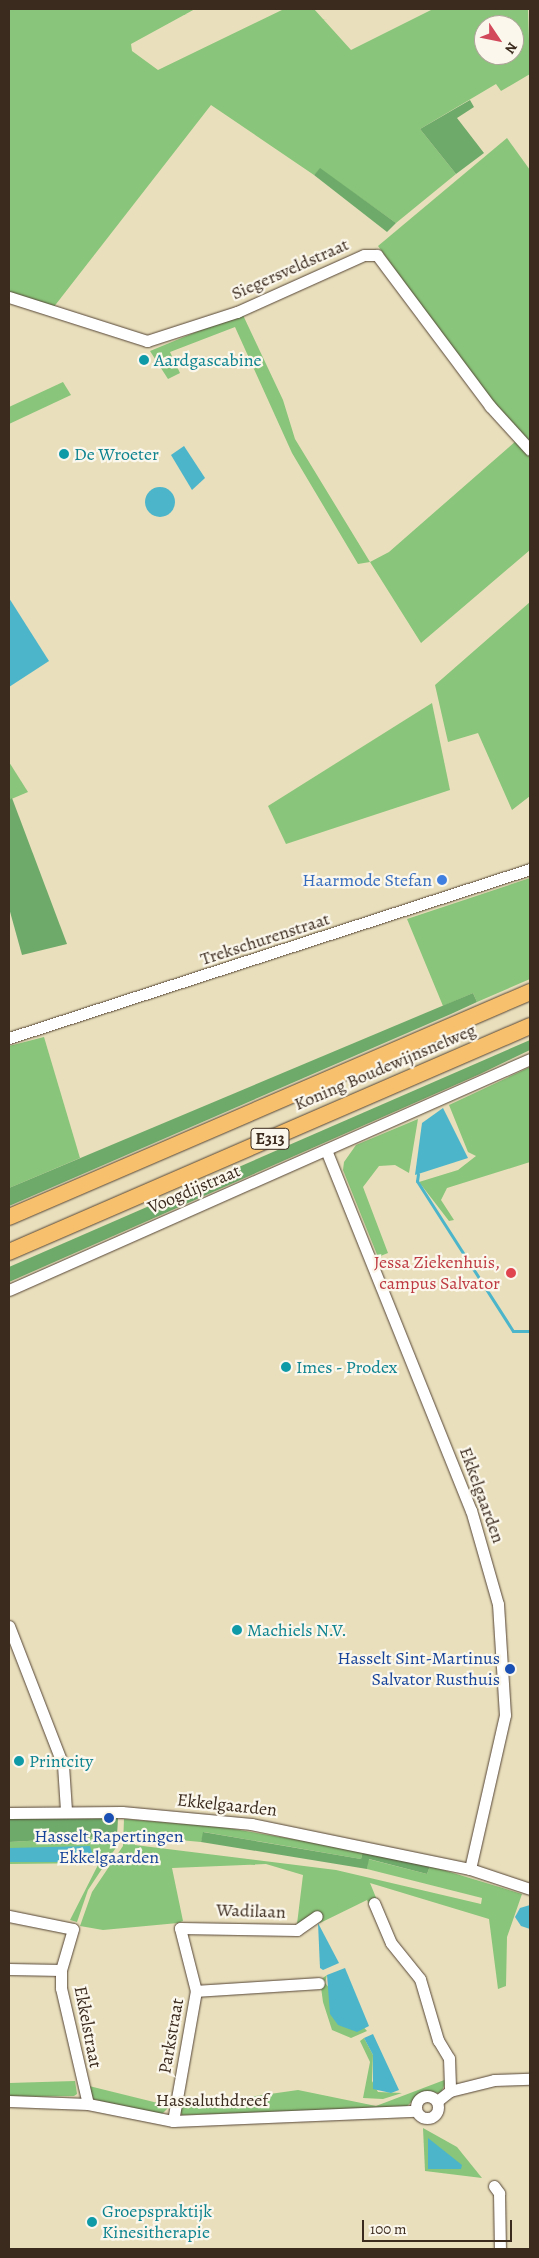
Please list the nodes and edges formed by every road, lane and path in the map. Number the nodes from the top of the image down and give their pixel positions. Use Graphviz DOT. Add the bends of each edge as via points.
graph roads {
  1 [pos="9,297"];
  2 [pos="530,450"];
  3 [pos="530,869"];
  4 [pos="530,992"];
  5 [pos="530,1026"];
  6 [pos="9,1038"];
  7 [pos="530,1059"];
  8 [pos="326,1150"];
  9 [pos="9,1217"];
  10 [pos="9,1252"];
  11 [pos="9,1290"];
  12 [pos="9,1626"];
  13 [pos="66,1810"];
  14 [pos="9,1813"];
  15 [pos="470,1869"];
  16 [pos="530,1889"];
  17 [pos="374,1903"];
  18 [pos="9,1916"];
  19 [pos="317,1916"];
  20 [pos="180,1928"];
  21 [pos="9,1969"];
  22 [pos="60,1970"];
  23 [pos="319,1983"];
  24 [pos="196,1991"];
  25 [pos="530,2079"];
  26 [pos="450,2091"];
  27 [pos="9,2101"];
  28 [pos="437,2101"];
  29 [pos="88,2104"];
  30 [pos="416,2111"];
  31 [pos="173,2121"];
  32 [pos="494,2186"];
  33 [pos="500,2249"];
  1 -- 2 [label="street, Siegersveldstraat" via="148,341 237,312 364,255 377,255 490,406"];
  3 -- 6 [label="street, Trekschurenstraat"];
  4 -- 9 [label="highway, Koning Boudewijnsnelweg / E313"];
  5 -- 10 [label="highway, Koning Boudewijnsnelweg / E313"];
  7 -- 8 [label="street, Voogdijstraat"];
  8 -- 11 [label="street, Voogdijstraat"];
  8 -- 15 [label="street, Ekkelgaarden" via="469,1506 498,1604 504,1715"];
  12 -- 13 [label="street" via="62,1765"];
  13 -- 14 [label="street, Ekkelgaarden"];
  13 -- 15 [label="street, Ekkelgaarden" via="251,1824"];
  15 -- 16 [label="street, Ekkelgaarden"];
  17 -- 26 [label="street" via="391,1943 420,1979 438,2040 449,2058"];
  18 -- 22 [label="street, Ekkelstraat" via="72,1928"];
  19 -- 20 [label="street, Wadilaan" via="297,1930"];
  20 -- 24 [label="street, Parkstraat"];
  21 -- 22 [label="street"];
  22 -- 29 [label="street, Ekkelstraat"];
  23 -- 24 [label="street"];
  24 -- 31 [label="street, Parkstraat"];
  25 -- 26 [label="street" via="494,2080"];
  26 -- 28 [label="street"];
  27 -- 29 [label="street, Hassaluthdreef"];
  28 -- 30 [label="street" via="428,2095 420,2097"];
  28 -- 30 [label="street" via="438,2110 431,2117"];
  29 -- 31 [label="street, Hassaluthdreef"];
  30 -- 31 [label="street, Hassaluthdreef"];
  32 -- 33 [label="street" via="499,2193"];
}
